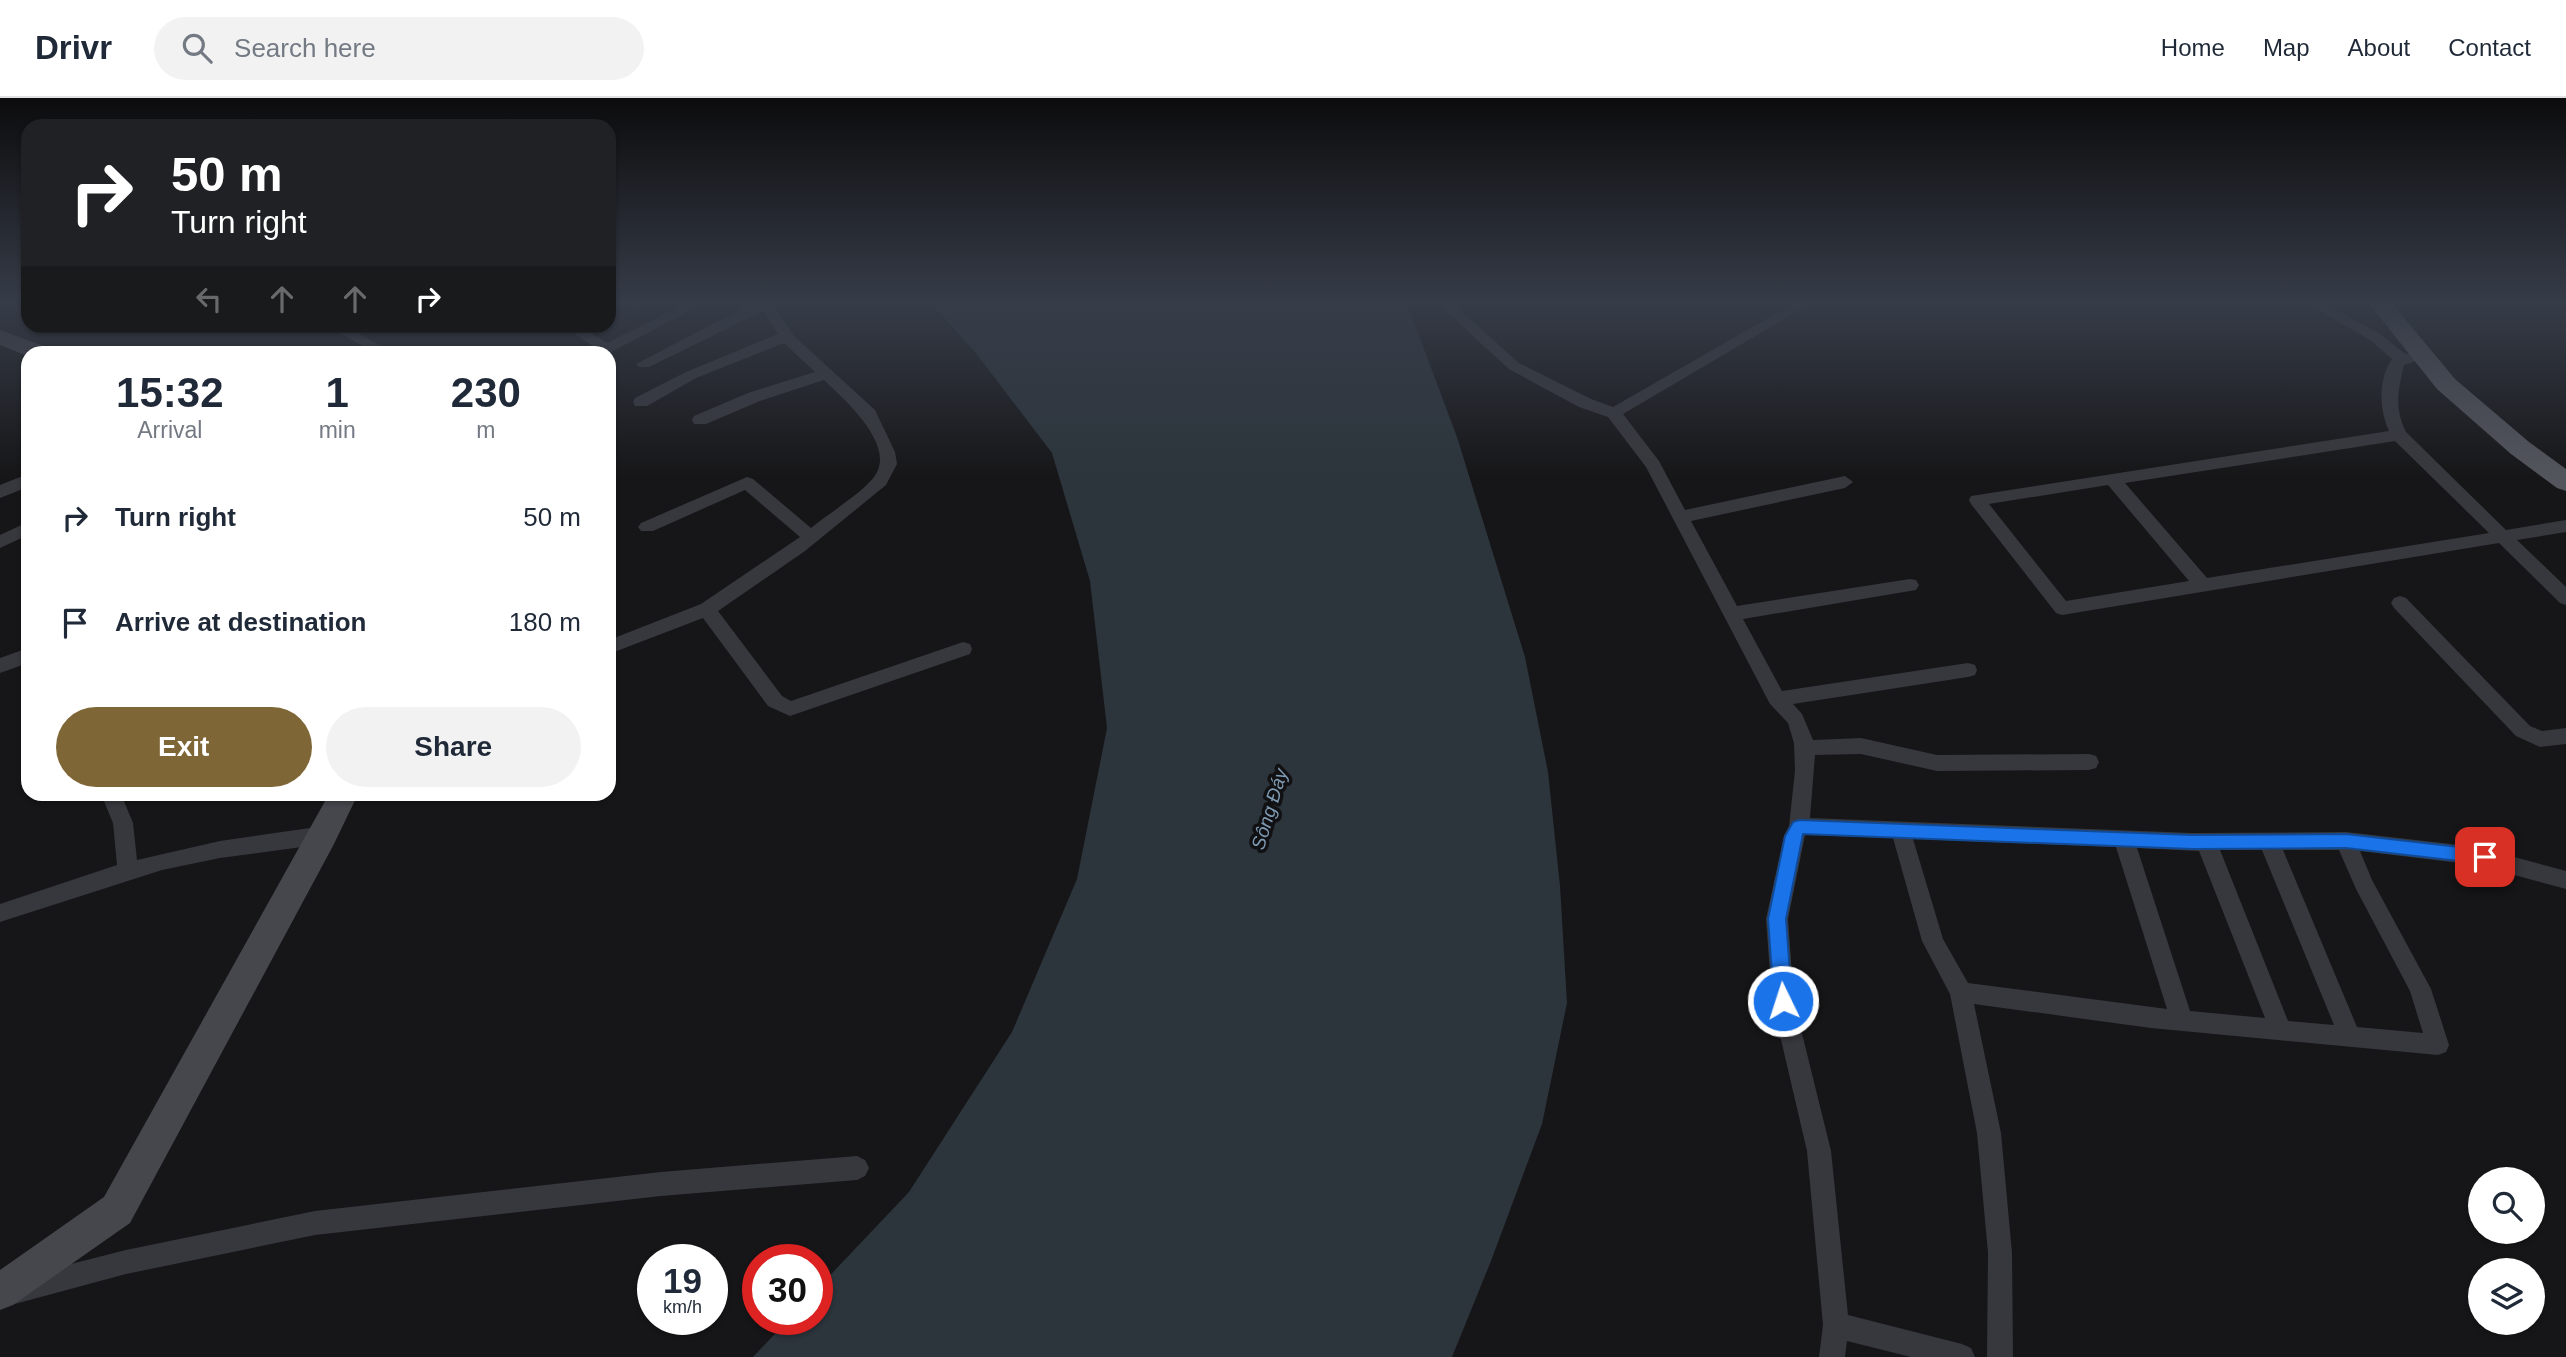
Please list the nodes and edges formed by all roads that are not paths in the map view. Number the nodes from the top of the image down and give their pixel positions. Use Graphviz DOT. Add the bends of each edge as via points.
graph roads {
  1 [pos="652,360"];
  2 [pos="729,360"];
  3 [pos="812,360"];
  4 [pos="1507,360"];
  5 [pos="1706,360"];
  6 [pos="2405,360"];
  7 [pos="2415,360"];
  8 [pos="644,364"];
  9 [pos="827,374"];
  10 [pos="641,402"];
  11 [pos="1614,413"];
  12 [pos="700,420"];
  13 [pos="2399,435"];
  14 [pos="2113,480"];
  15 [pos="1845,482"];
  16 [pos="2566,482"];
  17 [pos="21,483"];
  18 [pos="0,492"];
  19 [pos="1680,517"];
  20 [pos="2566,526"];
  21 [pos="647,527"];
  22 [pos="21,532"];
  23 [pos="2500,536"];
  24 [pos="811,537"];
  25 [pos="0,542"];
  26 [pos="1910,585"];
  27 [pos="2203,585"];
  28 [pos="2566,598"];
  29 [pos="2400,603"];
  30 [pos="707,609"];
  31 [pos="1731,614"];
  32 [pos="616,644"];
  33 [pos="963,649"];
  34 [pos="21,658"];
  35 [pos="0,666"];
  36 [pos="1968,670"];
  37 [pos="1777,699"];
  38 [pos="2566,736"];
  39 [pos="1805,748"];
  40 [pos="2090,762"];
  41 [pos="114,801"];
  42 [pos="341,801"];
  43 [pos="1799,827"];
  44 [pos="1901,832"];
  45 [pos="324,835"];
  46 [pos="2124,839"];
  47 [pos="2269,841"];
  48 [pos="2346,841"];
  49 [pos="2206,842"];
  50 [pos="128,871"];
  51 [pos="2566,880"];
  52 [pos="0,913"];
  53 [pos="1961,992"];
  54 [pos="2182,1021"];
  55 [pos="2281,1030"];
  56 [pos="2350,1037"];
  57 [pos="857,1168"];
  58 [pos="0,1294"];
  59 [pos="1836,1325"];
  60 [pos="1832,1357"];
  61 [pos="1962,1357"];
  62 [pos="2000,1357"];
  1 -- 8 [label="street"];
  2 -- 10 [label="street"];
  3 -- 9 [label="street"];
  4 -- 11 [label="street" via="1585,403"];
  5 -- 11 [label="street"];
  6 -- 13 [label="street" via="2397,363 2387,403"];
  7 -- 16 [label="main road"];
  9 -- 12 [label="street"];
  9 -- 24 [label="street" via="869,414 890,464 880,481"];
  11 -- 19 [label="street" via="1653,466"];
  13 -- 14 [label="street"];
  13 -- 23 [label="street"];
  14 -- 27 [label="street"];
  14 -- 27 [label="street" via="1977,500 2062,608"];
  15 -- 19 [label="street"];
  17 -- 18 [label="street"];
  19 -- 31 [label="street"];
  20 -- 23 [label="street"];
  21 -- 24 [label="street" via="747,483"];
  22 -- 25 [label="street"];
  23 -- 27 [label="street"];
  23 -- 28 [label="street"];
  24 -- 30 [label="street"];
  26 -- 31 [label="street"];
  29 -- 38 [label="street" via="2523,731 2540,739"];
  30 -- 32 [label="street"];
  30 -- 33 [label="street" via="775,701 790,709"];
  31 -- 37 [label="street"];
  34 -- 35 [label="street"];
  36 -- 37 [label="street"];
  37 -- 39 [label="street" via="1795,718"];
  39 -- 40 [label="street" via="1861,746 1937,763"];
  39 -- 43 [label="street"];
  41 -- 50 [label="street" via="123,823"];
  42 -- 45 [label="main road"];
  43 -- 44 [label="street"];
  43 -- 59 [label="street" via="1779,903 1780,960 1785,1012 1819,1151"];
  44 -- 46 [label="street"];
  44 -- 53 [label="street" via="1933,941"];
  45 -- 50 [label="street" via="240,845"];
  45 -- 58 [label="main road" via="117,1210"];
  46 -- 49 [label="street"];
  46 -- 54 [label="street"];
  47 -- 48 [label="street"];
  47 -- 49 [label="street"];
  47 -- 56 [label="street"];
  48 -- 51 [label="street" via="2477,856"];
  48 -- 56 [label="street" via="2363,883 2420,989 2438,1045"];
  49 -- 55 [label="street"];
  50 -- 52 [label="street"];
  53 -- 54 [label="street"];
  53 -- 62 [label="street" via="1989,1133 2000,1253"];
  54 -- 55 [label="street"];
  55 -- 56 [label="street"];
  57 -- 58 [label="street" via="661,1184 315,1223 126,1262"];
  59 -- 60 [label="street"];
  59 -- 61 [label="street"];
}
